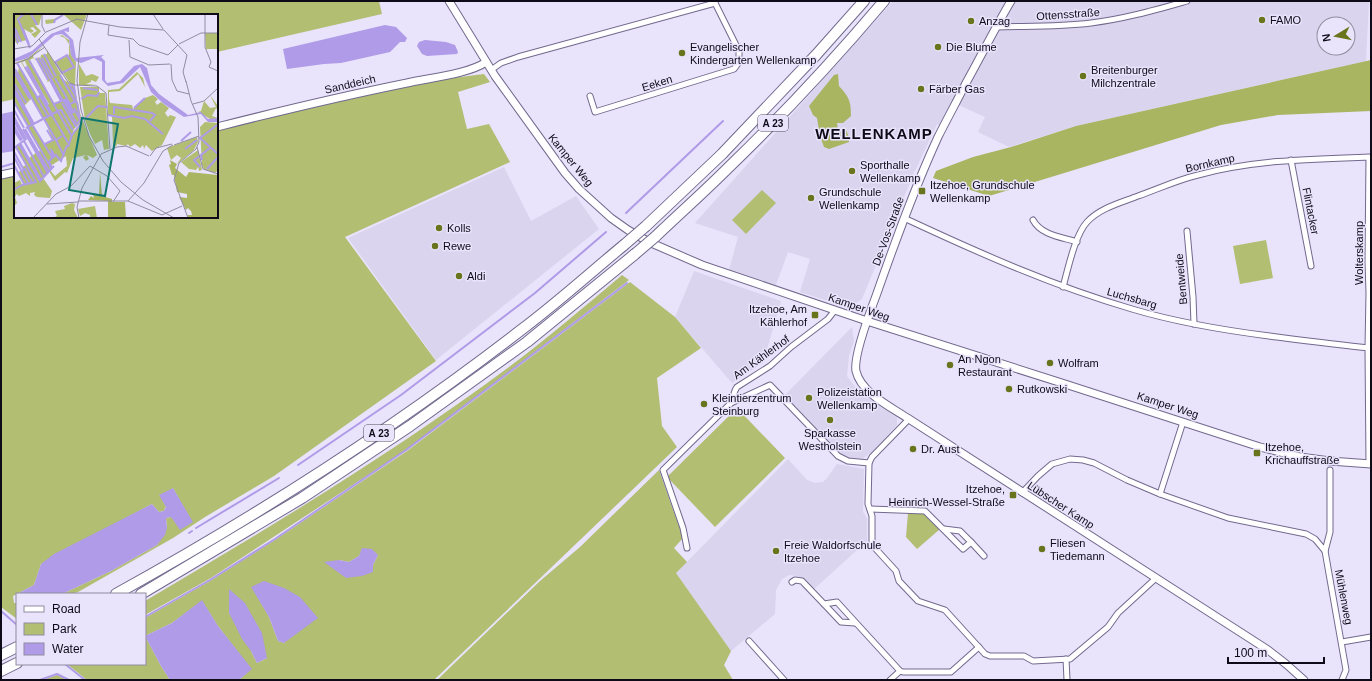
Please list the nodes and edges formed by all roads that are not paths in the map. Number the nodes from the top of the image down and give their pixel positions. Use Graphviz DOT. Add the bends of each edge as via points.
graph roads {
  1 [pos="449,1"];
  2 [pos="864,1"];
  3 [pos="884,1"];
  4 [pos="1011,1"];
  5 [pos="1187,1"];
  6 [pos="714,2"];
  7 [pos="996,27"];
  8 [pos="486,62"];
  9 [pos="491,70"];
  10 [pos="590,96"];
  11 [pos="218,127"];
  12 [pos="1369,157"];
  13 [pos="1291,160"];
  14 [pos="14,172"];
  15 [pos="1,175"];
  16 [pos="904,218"];
  17 [pos="1033,220"];
  18 [pos="1187,232"];
  19 [pos="1077,242"];
  20 [pos="1311,266"];
  21 [pos="1063,287"];
  22 [pos="834,310"];
  23 [pos="867,321"];
  24 [pos="1194,324"];
  25 [pos="1369,348"];
  26 [pos="731,403"];
  27 [pos="909,419"];
  28 [pos="1183,422"];
  29 [pos="869,464"];
  30 [pos="1370,464"];
  31 [pos="1330,470"];
  32 [pos="1022,493"];
  33 [pos="1160,494"];
  34 [pos="870,509"];
  35 [pos="944,529"];
  36 [pos="971,542"];
  37 [pos="687,548"];
  38 [pos="1325,551"];
  39 [pos="984,556"];
  40 [pos="1156,579"];
  41 [pos="792,582"];
  42 [pos="118,593"];
  43 [pos="143,593"];
  44 [pos="824,604"];
  45 [pos="855,623"];
  46 [pos="1371,637"];
  47 [pos="749,641"];
  48 [pos="1342,642"];
  49 [pos="979,647"];
  50 [pos="16,648"];
  51 [pos="1,656"];
  52 [pos="1066,660"];
  53 [pos="16,663"];
  54 [pos="1346,670"];
  55 [pos="1,671"];
  56 [pos="900,671"];
  57 [pos="784,680"];
  58 [pos="890,680"];
  59 [pos="1067,680"];
  60 [pos="1304,680"];
  61 [pos="1342,680"];
  62 [pos="1348,680"];
  1 -- 8 [label="street, Kamper Weg"];
  2 -- 42 [label="highway, A 23, bridge" via="722,154 646,226 522,330 405,416 298,487"];
  3 -- 43 [label="highway, A 23, bridge" via="793,102 729,168 655,237 527,342 410,426 302,498"];
  4 -- 7 [label="street, De-Vos-Straße"];
  5 -- 7 [label="street, Ottensstraße" via="1126,17 1090,23"];
  6 -- 9 [label="street" via="518,57"];
  6 -- 10 [label="street, Eeken" via="739,51 740,59 732,70 595,112"];
  7 -- 16 [label="street, De-Vos-Straße" via="940,133"];
  8 -- 9 [label="street, Kamper Weg"];
  8 -- 11 [label="street, Sanddeich" via="480,67 452,74 334,98"];
  9 -- 22 [label="street, Kamper Weg" via="565,173 594,203 628,230 702,265"];
  12 -- 13 [label="street, Bornkamp"];
  12 -- 25 [label="street, Wolterskamp"];
  13 -- 19 [label="street, Bornkamp" via="1237,166 1198,175 1116,204 1090,219"];
  13 -- 20 [label="street, Flintacker"];
  14 -- 15 [label="street"];
  16 -- 21 [label="street, Luchsbarg" via="973,251"];
  16 -- 23 [label="street, De-Vos-Straße"];
  17 -- 19 [label="street" via="1043,231"];
  18 -- 24 [label="street, Bentweide"];
  19 -- 21 [label="street, Bornkamp"];
  21 -- 24 [label="street, Luchsbarg" via="1133,310"];
  22 -- 23 [label="street, Kamper Weg"];
  22 -- 26 [label="street, Am Kählerhof" via="828,319 770,366 736,386"];
  23 -- 27 [label="street, Lübscher Kamp" via="856,360 858,378 869,392"];
  23 -- 28 [label="street, Kamper Weg"];
  24 -- 25 [label="street, Luchsbarg" via="1252,334"];
  25 -- 30 [label="street, Wolterskamp"];
  26 -- 29 [label="street" via="770,385 838,456 848,461"];
  26 -- 37 [label="street, Am Kählerhof" via="663,470 683,528"];
  27 -- 29 [label="street"];
  27 -- 32 [label="street, Lübscher Kamp"];
  28 -- 30 [label="street, Kamper Weg" via="1281,453"];
  28 -- 33 [label="street"];
  29 -- 34 [label="street"];
  31 -- 38 [label="street, Mühlenweg" via="1330,532"];
  32 -- 33 [label="street" via="1052,464 1077,459 1094,463"];
  32 -- 40 [label="street, Lübscher Kamp"];
  33 -- 38 [label="street, Mühlenweg" via="1228,518 1306,534 1315,539"];
  34 -- 35 [label="street" via="925,511"];
  34 -- 49 [label="street" via="872,543 896,571 899,581 918,602 945,610"];
  35 -- 36 [label="street" via="960,531"];
  35 -- 36 [label="street" via="963,549"];
  36 -- 39 [label="street"];
  38 -- 48 [label="street, Mühlenweg"];
  40 -- 52 [label="street" via="1118,613 1108,627 1074,657"];
  40 -- 60 [label="street, Lübscher Kamp" via="1273,654"];
  41 -- 44 [label="street" via="802,581"];
  44 -- 45 [label="street" via="841,622"];
  44 -- 45 [label="street" via="837,602"];
  45 -- 56 [label="street"];
  46 -- 48 [label="street"];
  47 -- 57 [label="street"];
  48 -- 54 [label="street, Mühlenweg"];
  49 -- 52 [label="street" via="990,656 1024,656 1033,661"];
  49 -- 56 [label="street" via="951,672"];
  50 -- 51 [label="highway"];
  52 -- 59 [label="street"];
  53 -- 55 [label="highway"];
  54 -- 61 [label="street, Mühlenweg"];
  54 -- 62 [label="street, Mühlenweg"];
  56 -- 58 [label="street"];
}
